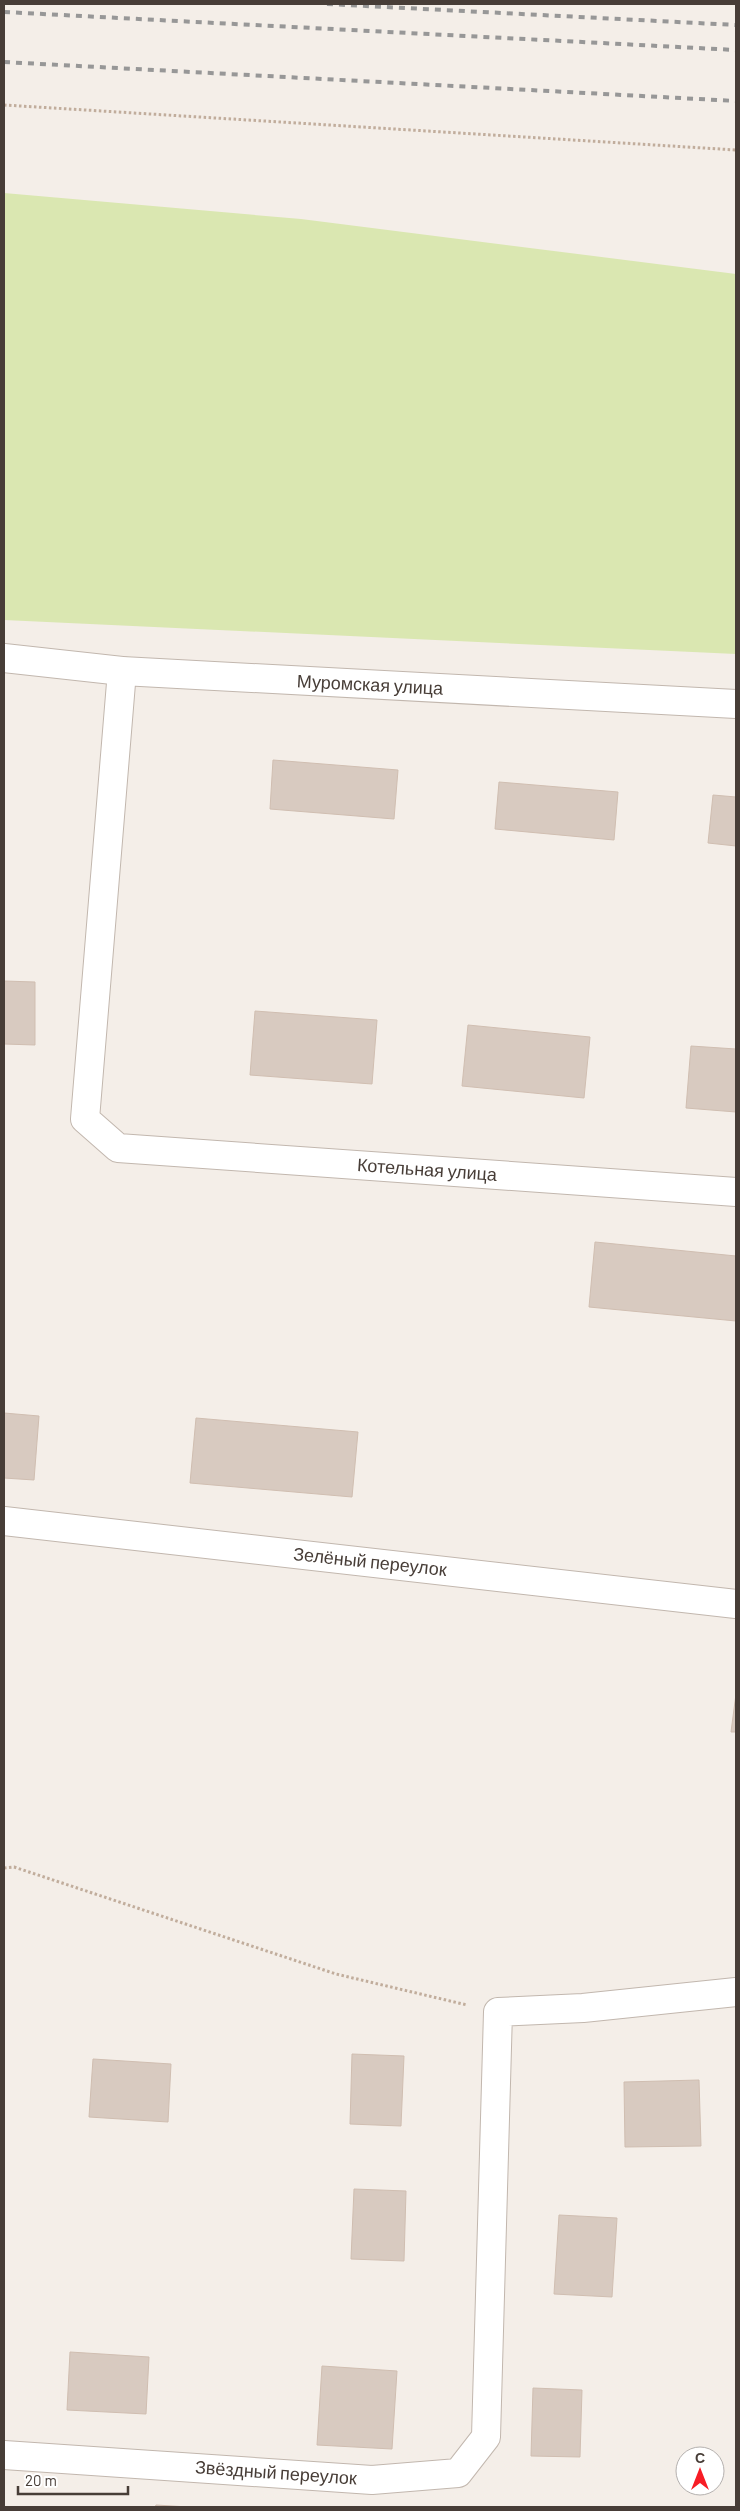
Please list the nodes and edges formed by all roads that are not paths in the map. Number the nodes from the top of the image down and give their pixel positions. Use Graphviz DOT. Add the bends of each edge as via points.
graph roads {
  1 [pos="4,658"];
  2 [pos="122,672"];
  3 [pos="736,704"];
  4 [pos="736,1192"];
  5 [pos="4,1521"];
  6 [pos="736,1604"];
  7 [pos="736,1992"];
  8 [pos="4,2455"];
  1 -- 2 [label="street, Муромская улица"];
  2 -- 3 [label="street, Муромская улица"];
  2 -- 4 [label="street, Котельная улица" via="85,1119 118,1148"];
  5 -- 6 [label="street, Зелёный переулок"];
  7 -- 8 [label="street, Звёздный переулок" via="582,2008 498,2012 486,2437 458,2473 372,2480"];
}
